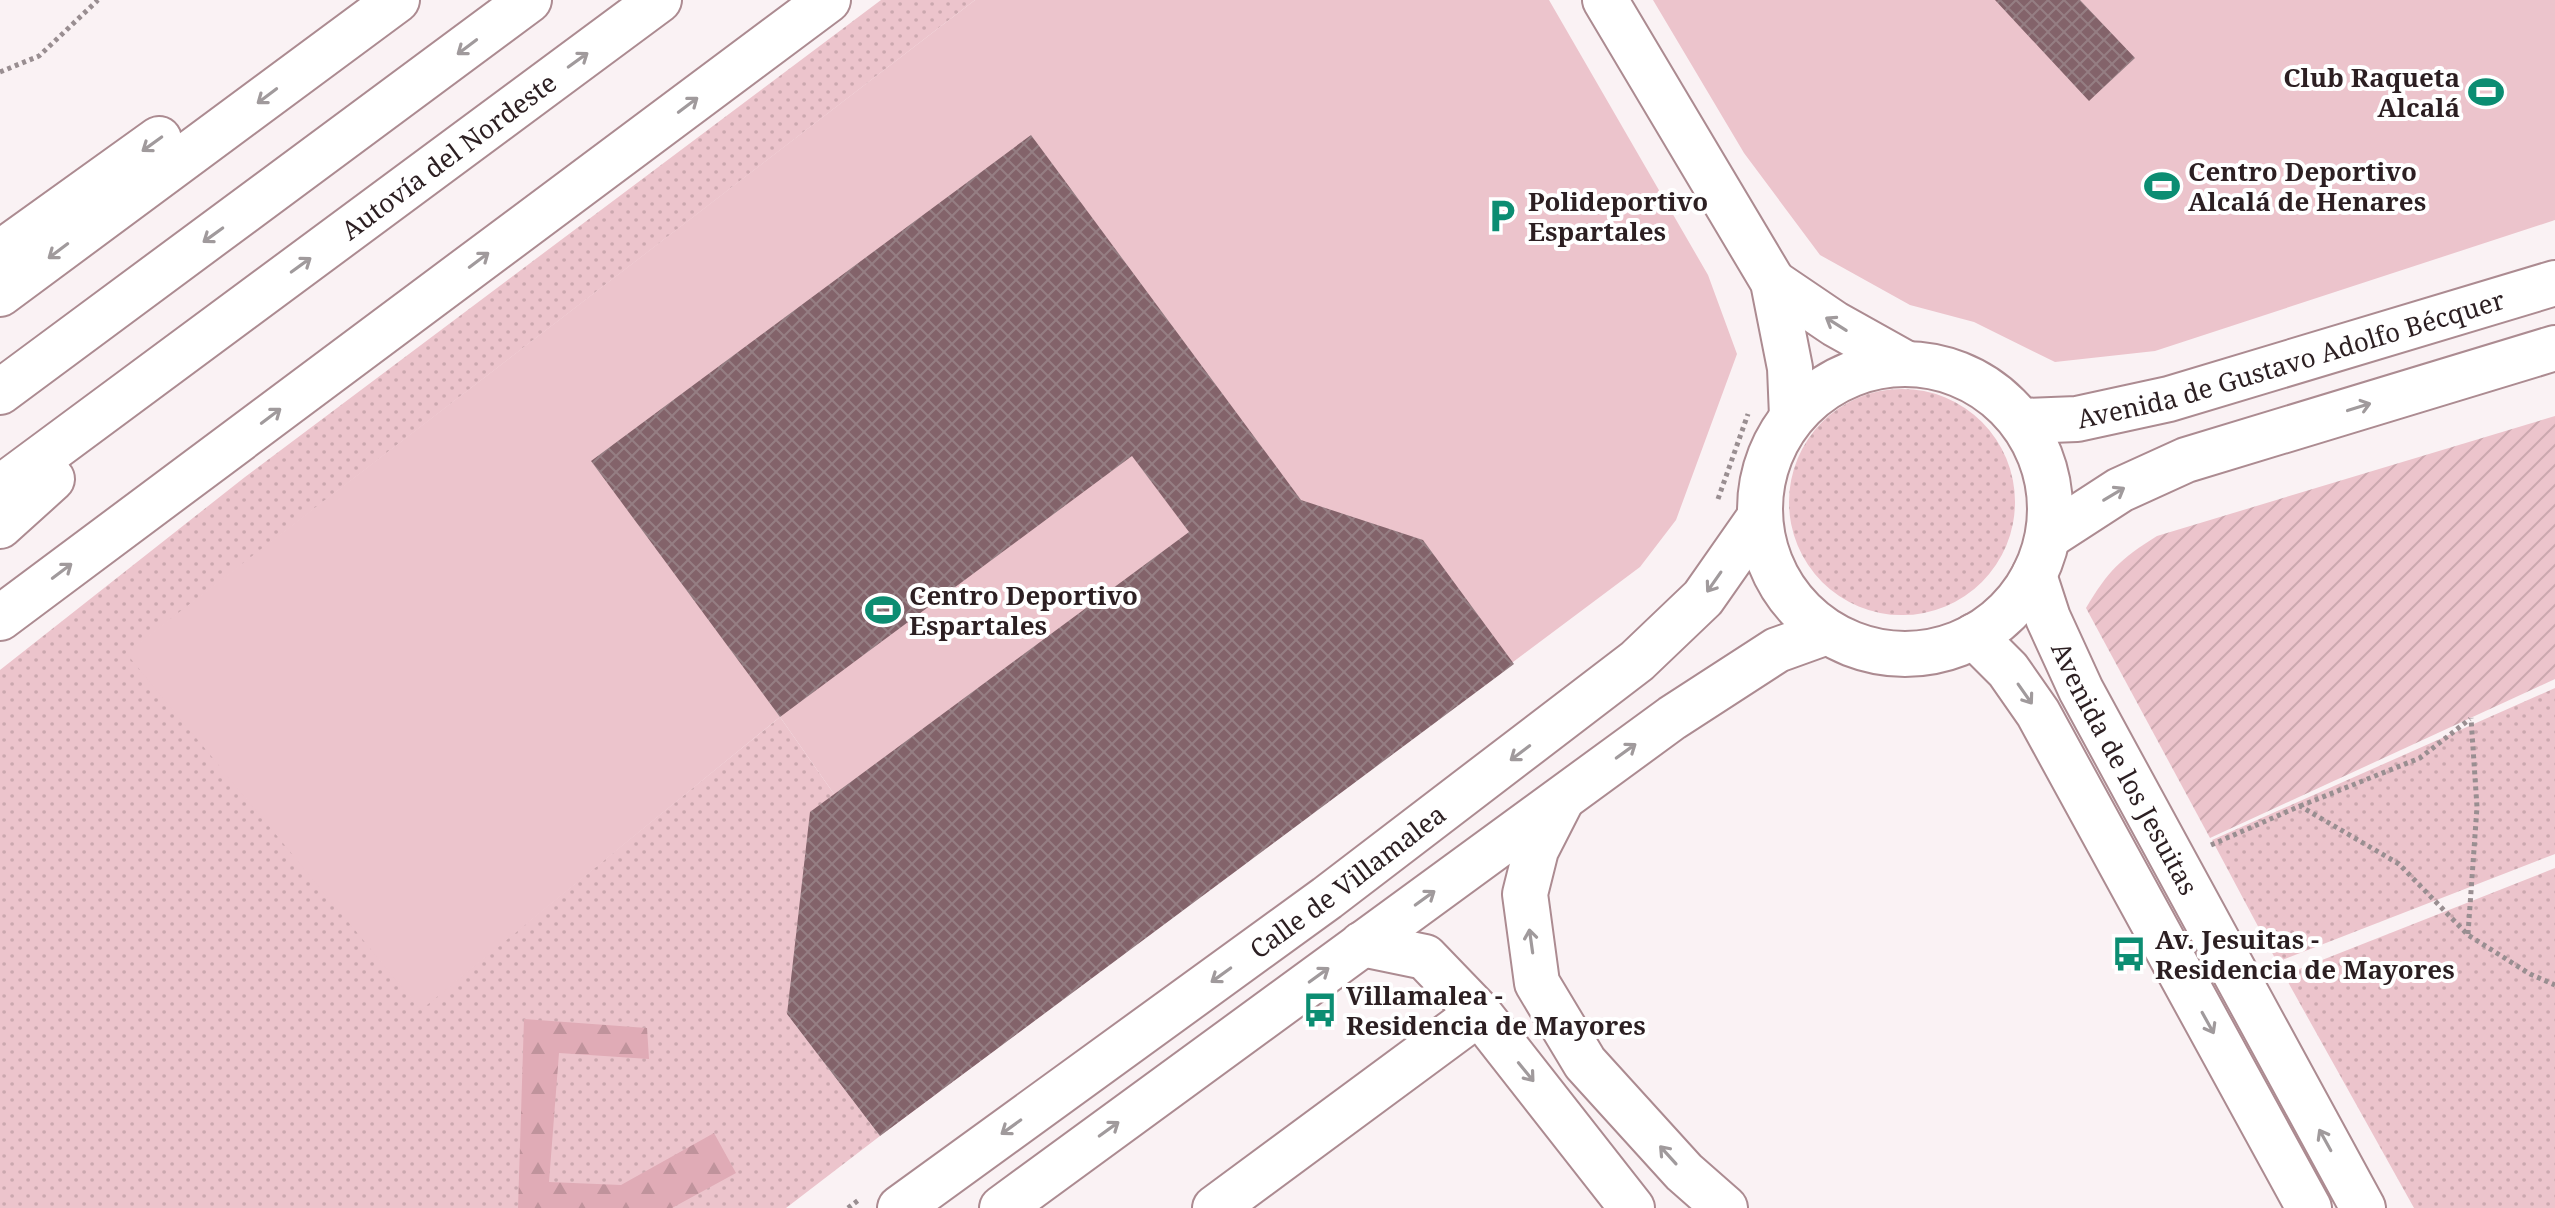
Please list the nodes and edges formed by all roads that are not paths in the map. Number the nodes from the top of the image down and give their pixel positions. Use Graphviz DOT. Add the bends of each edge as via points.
graph roads {
  1 [pos="352,0"];
  2 [pos="397,0"];
  3 [pos="529,0"];
  4 [pos="659,0"];
  5 [pos="828,0"];
  6 [pos="1605,0"];
  7 [pos="0,253"];
  8 [pos="1773,282"];
  9 [pos="2555,283"];
  10 [pos="0,294"];
  11 [pos="238,311"];
  12 [pos="2555,348"];
  13 [pos="1903,362"];
  14 [pos="0,392"];
  15 [pos="1772,411"];
  16 [pos="2023,421"];
  17 [pos="0,488"];
  18 [pos="1759,518"];
  19 [pos="0,526"];
  20 [pos="2042,556"];
  21 [pos="0,618"];
  22 [pos="1827,632"];
  23 [pos="1974,636"];
  24 [pos="1563,798"];
  25 [pos="1362,944"];
  26 [pos="1479,1013"];
  27 [pos="880,1203"];
  28 [pos="1002,1208"];
  29 [pos="1215,1208"];
  30 [pos="1632,1208"];
  31 [pos="1725,1208"];
  32 [pos="2309,1208"];
  33 [pos="2363,1208"];
  1 -- 7 [label="main road, one-way"];
  2 -- 10 [label="main road, one-way"];
  3 -- 14 [label="main road, one-way"];
  11 -- 4 [label="main road, Autovía del Nordeste, one-way"];
  21 -- 5 [label="main road, one-way"];
  6 -- 8 [label="main road"];
  13 -- 8 [label="main road, one-way"];
  8 -- 15 [label="main road" via="1790,368"];
  9 -- 16 [label="main road, Avenida de Gustavo Adolfo Bécquer" via="2169,399 2077,419"];
  11 -- 17 [label="main road"];
  11 -- 19 [label="main road"];
  20 -- 12 [label="main road, one-way" via="2120,490 2186,460"];
  13 -- 15 [label="main road" via="1841,377"];
  13 -- 16 [label="main road, Avenida de los Jesuitas" via="1947,368 1991,390"];
  15 -- 18 [label="main road"];
  16 -- 20 [label="main road, Avenida de los Jesuitas" via="2043,461 2051,507"];
  18 -- 22 [label="main road" via="1769,563 1788,596"];
  18 -- 27 [label="main road, Calle de Villamalea, one-way" via="1703,598 1637,661 1327,898"];
  20 -- 23 [label="main road" via="2009,610"];
  33 -- 20 [label="main road, Avenida de los Jesuitas, one-way" via="2081,690 2048,618"];
  22 -- 23 [label="main road" via="1864,649 1905,654 1948,648"];
  24 -- 22 [label="main road, one-way" via="1777,650"];
  23 -- 32 [label="main road, Avenida de los Jesuitas, one-way" via="2008,670 2038,713"];
  25 -- 24 [label="main road, one-way"];
  31 -- 24 [label="main road, one-way" via="1684,1172 1585,1063 1537,983 1525,894 1536,850"];
  25 -- 26 [label="main road" via="1425,957"];
  28 -- 25 [label="main road, one-way"];
  26 -- 29 [label="main road"];
  26 -- 30 [label="main road, one-way"];
}
